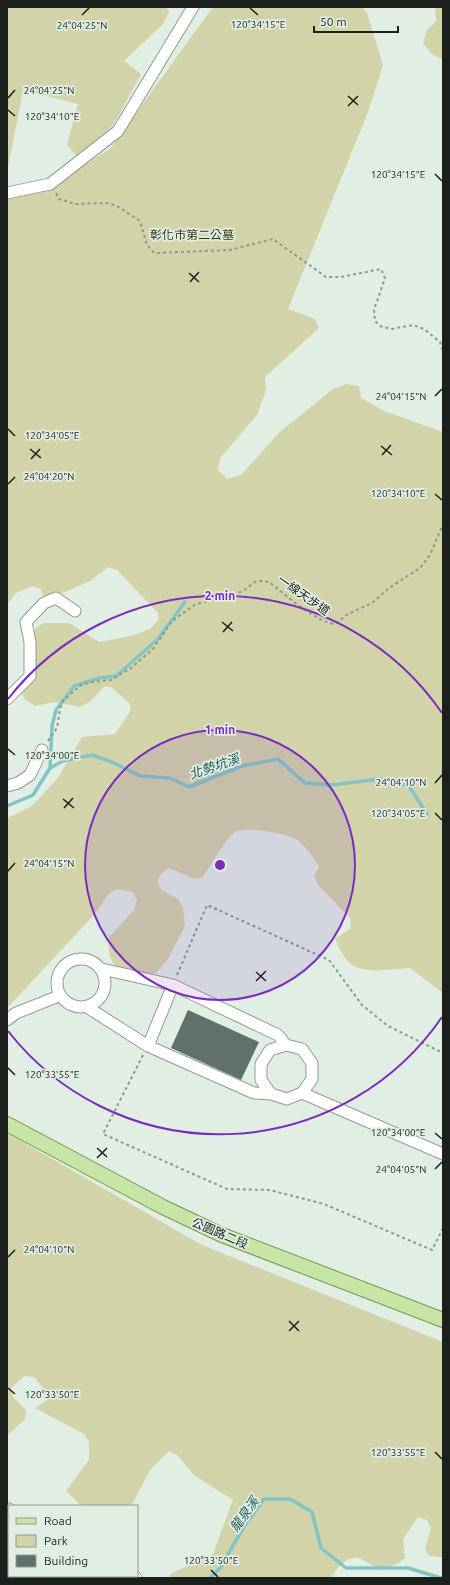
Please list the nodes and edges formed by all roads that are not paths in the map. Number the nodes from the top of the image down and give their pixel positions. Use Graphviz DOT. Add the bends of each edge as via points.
graph roads {
  1 [pos="194,7"];
  2 [pos="7,193"];
  3 [pos="75,612"];
  4 [pos="7,699"];
  5 [pos="42,750"];
  6 [pos="7,786"];
  7 [pos="102,969"];
  8 [pos="173,985"];
  9 [pos="59,996"];
  10 [pos="87,1007"];
  11 [pos="7,1020"];
  12 [pos="286,1045"];
  13 [pos="148,1046"];
  14 [pos="302,1093"];
  15 [pos="271,1094"];
  16 [pos="7,1124"];
  17 [pos="443,1154"];
  18 [pos="443,1320"];
  1 -- 2 [label="street" via="118,131 50,184"];
  3 -- 4 [label="street" via="56,598 44,603 26,622 30,642 30,676"];
  5 -- 6 [label="street" via="30,775 18,783"];
  7 -- 8 [label="street"];
  7 -- 9 [label="street" via="90,959 74,958 61,967 56,981"];
  7 -- 10 [label="street" via="106,984 100,999"];
  8 -- 12 [label="street" via="278,1035"];
  8 -- 13 [label="street"];
  9 -- 10 [label="street" via="71,1006"];
  9 -- 11 [label="street"];
  10 -- 13 [label="street"];
  12 -- 14 [label="street" via="302,1049 312,1063 312,1080"];
  12 -- 15 [label="street" via="270,1050 260,1064 261,1080"];
  13 -- 15 [label="street" via="254,1093"];
  14 -- 15 [label="street" via="287,1099"];
  14 -- 17 [label="street"];
  16 -- 18 [label="main road, 公園路二段" via="163,1207 222,1235"];
}
